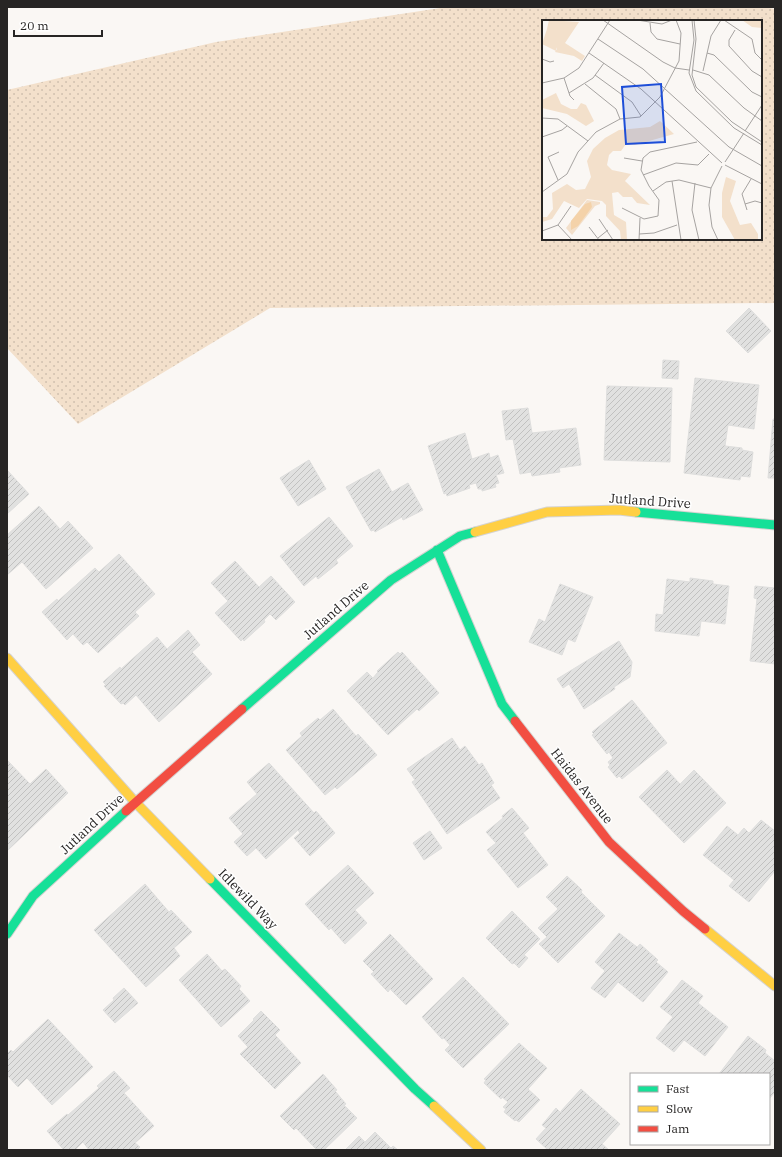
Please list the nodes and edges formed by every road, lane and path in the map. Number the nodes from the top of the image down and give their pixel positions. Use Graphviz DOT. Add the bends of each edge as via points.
graph roads {
  1 [pos="775,525"];
  2 [pos="437,550"];
  3 [pos="7,658"];
  4 [pos="135,802"];
  5 [pos="7,934"];
  6 [pos="775,986"];
  7 [pos="481,1150"];
  1 -- 2 [label="street, Jutland Drive" via="619,510 547,512 460,536"];
  2 -- 4 [label="street, Jutland Drive" via="390,580"];
  2 -- 6 [label="street, Haidas Avenue" via="502,704 594,824 609,842 683,911"];
  3 -- 4 [label="street, Idlewild Way"];
  4 -- 5 [label="street, Jutland Drive" via="33,896"];
  4 -- 7 [label="street, Idlewild Way" via="415,1089"];
}
